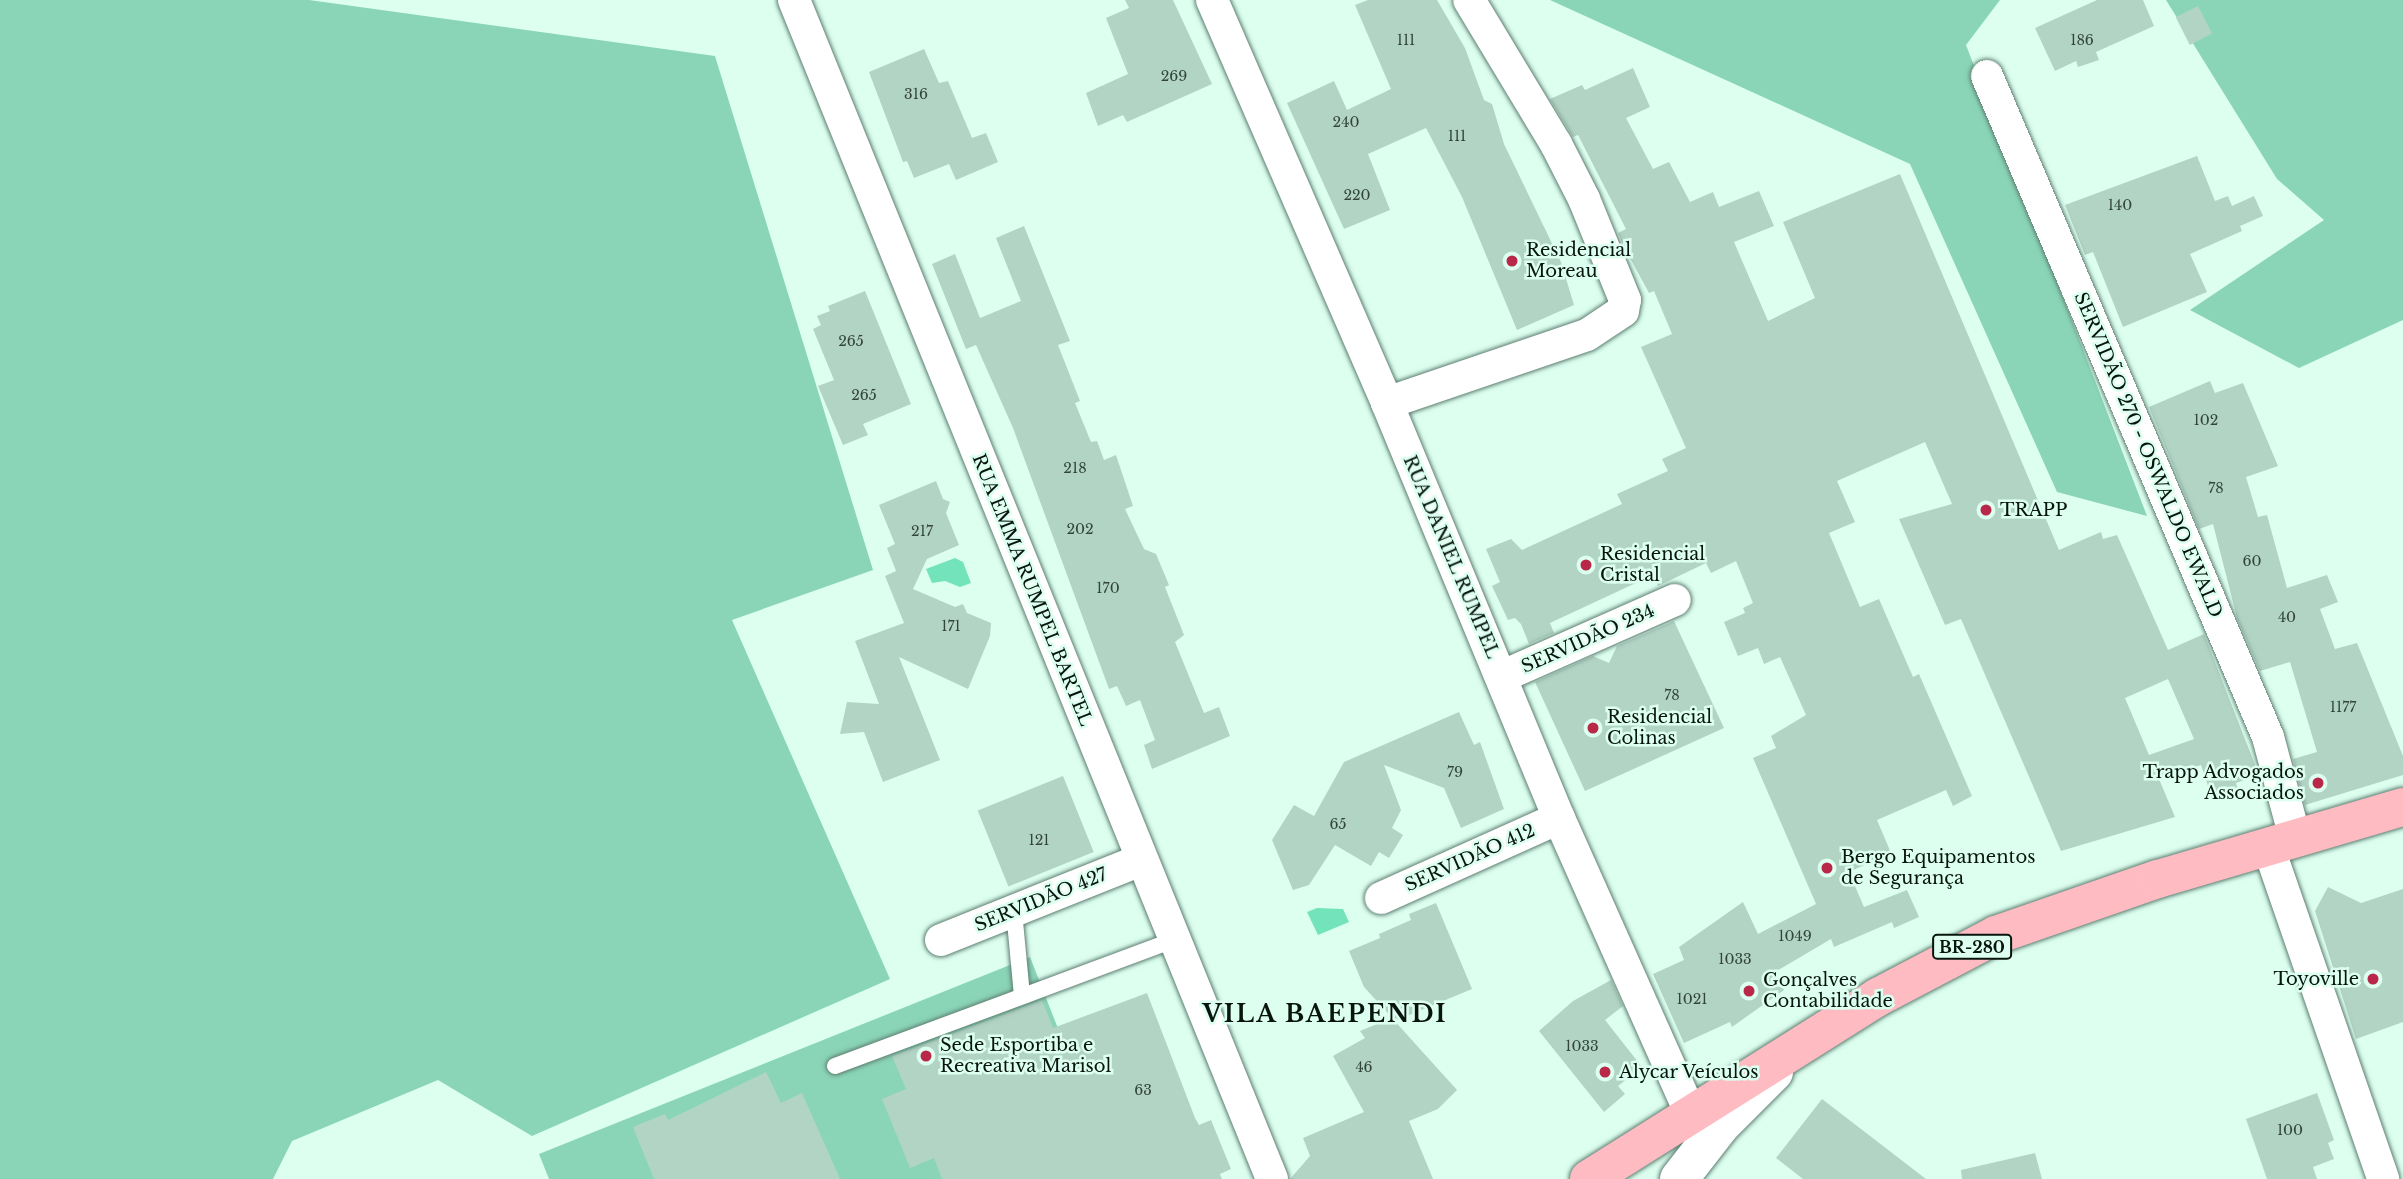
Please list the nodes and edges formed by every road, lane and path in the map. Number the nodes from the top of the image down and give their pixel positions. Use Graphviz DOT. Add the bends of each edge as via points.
graph roads {
  1 [pos="794,0"];
  2 [pos="1212,0"];
  3 [pos="1469,0"];
  4 [pos="1987,76"];
  5 [pos="1387,404"];
  6 [pos="1675,600"];
  7 [pos="1501,677"];
  8 [pos="2403,807"];
  9 [pos="1559,818"];
  10 [pos="2282,842"];
  11 [pos="1141,860"];
  12 [pos="1381,898"];
  13 [pos="1014,911"];
  14 [pos="941,940"];
  15 [pos="1174,940"];
  16 [pos="1021,996"];
  17 [pos="1800,1046"];
  18 [pos="835,1066"];
  19 [pos="1691,1114"];
  20 [pos="1272,1179"];
  21 [pos="1589,1179"];
  22 [pos="1679,1179"];
  23 [pos="2384,1179"];
  1 -- 11 [label="street, RUA EMMA RUMPEL BARTEL"];
  2 -- 5 [label="street, RUA DANIEL RUMPEL"];
  3 -- 5 [label="street" via="1556,144 1625,300 1623,311 1587,335"];
  4 -- 10 [label="street, SERVIDÃO 270 - OSWALDO EWALD" via="2268,737"];
  5 -- 7 [label="street, RUA DANIEL RUMPEL"];
  6 -- 7 [label="street, SERVIDÃO 234"];
  7 -- 9 [label="street, RUA DANIEL RUMPEL"];
  8 -- 10 [label="highway, BR-280"];
  9 -- 12 [label="street, SERVIDÃO 412"];
  9 -- 19 [label="street, RUA DANIEL RUMPEL"];
  10 -- 17 [label="highway, BR-280" via="2069,907 1996,935 1939,963"];
  10 -- 23 [label="street, SERVIDÃO 270 - OSWALDO EWALD"];
  11 -- 13 [label="street, SERVIDÃO 427"];
  11 -- 15 [label="street, RUA EMMA RUMPEL BARTEL"];
  13 -- 14 [label="street, SERVIDÃO 427"];
  13 -- 16 [label="lane"];
  15 -- 16 [label="lane"];
  15 -- 20 [label="street, RUA EMMA RUMPEL BARTEL"];
  16 -- 18 [label="lane"];
  17 -- 19 [label="highway"];
  17 -- 22 [label="street" via="1721,1125"];
  19 -- 21 [label="highway"];
}
